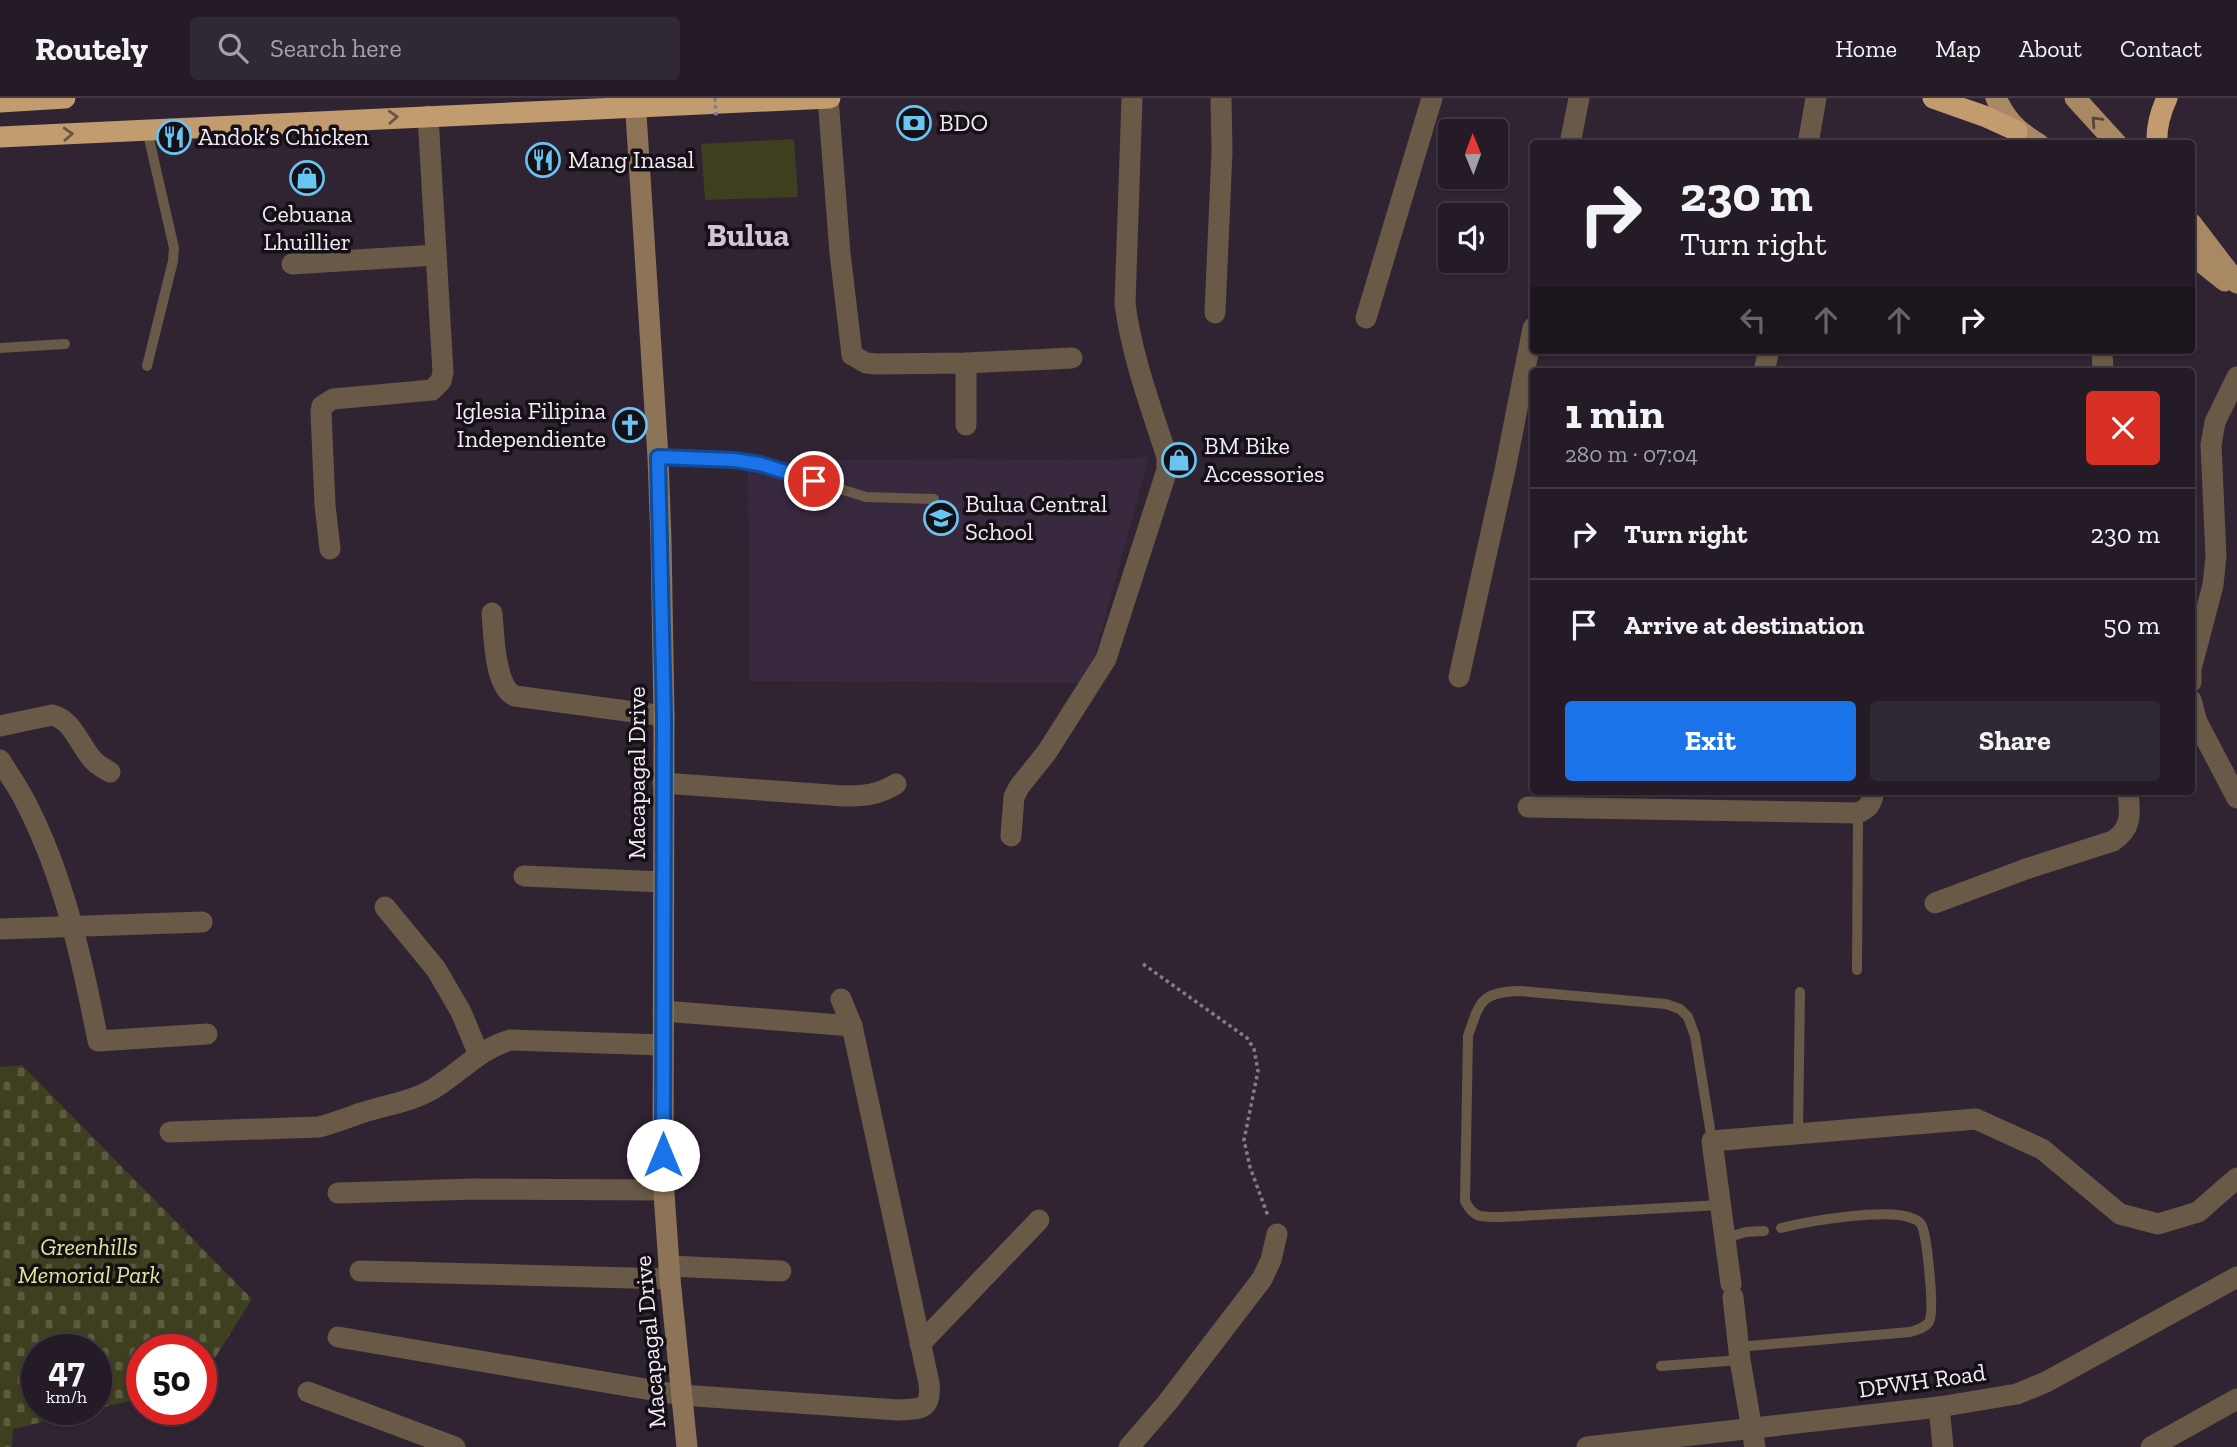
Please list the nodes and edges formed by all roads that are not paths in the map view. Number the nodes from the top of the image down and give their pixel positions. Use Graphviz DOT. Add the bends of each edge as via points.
graph roads {
  1 [pos="65,98"];
  2 [pos="829,98"];
  3 [pos="1132,98"];
  4 [pos="1221,98"];
  5 [pos="1432,98"];
  6 [pos="1578,98"];
  7 [pos="1816,98"];
  8 [pos="1933,98"];
  9 [pos="1996,98"];
  10 [pos="2075,98"];
  11 [pos="2167,98"];
  12 [pos="0,102"];
  13 [pos="635,102"];
  14 [pos="428,116"];
  15 [pos="147,130"];
  16 [pos="2017,131"];
  17 [pos="0,137"];
  18 [pos="1571,140"];
  19 [pos="1809,140"];
  20 [pos="2032,140"];
  21 [pos="2113,140"];
  22 [pos="2157,140"];
  23 [pos="2195,228"];
  24 [pos="436,255"];
  25 [pos="2195,257"];
  26 [pos="292,264"];
  27 [pos="2237,284"];
  28 [pos="2237,292"];
  29 [pos="1215,313"];
  30 [pos="1366,318"];
  31 [pos="1530,343"];
  32 [pos="65,344"];
  33 [pos="0,348"];
  34 [pos="1072,358"];
  35 [pos="966,363"];
  36 [pos="147,366"];
  37 [pos="2237,377"];
  38 [pos="966,425"];
  39 [pos="658,457"];
  40 [pos="934,499"];
  41 [pos="330,549"];
  42 [pos="492,613"];
  43 [pos="2195,654"];
  44 [pos="1459,677"];
  45 [pos="2195,715"];
  46 [pos="664,716"];
  47 [pos="0,726"];
  48 [pos="0,760"];
  49 [pos="110,772"];
  50 [pos="663,783"];
  51 [pos="896,784"];
  52 [pos="1873,795"];
  53 [pos="2127,795"];
  54 [pos="2237,798"];
  55 [pos="1654,800"];
  56 [pos="1528,807"];
  57 [pos="1858,813"];
  58 [pos="1011,836"];
  59 [pos="524,876"];
  60 [pos="663,882"];
  61 [pos="1936,903"];
  62 [pos="385,907"];
  63 [pos="202,922"];
  64 [pos="73,926"];
  65 [pos="0,929"];
  66 [pos="1857,970"];
  67 [pos="1800,992"];
  68 [pos="841,999"];
  69 [pos="663,1011"];
  70 [pos="852,1026"];
  71 [pos="207,1034"];
  72 [pos="663,1045"];
  73 [pos="479,1055"];
  74 [pos="170,1132"];
  75 [pos="1798,1134"];
  76 [pos="1712,1141"];
  77 [pos="2237,1178"];
  78 [pos="664,1190"];
  79 [pos="338,1193"];
  80 [pos="1721,1205"];
  81 [pos="1039,1220"];
  82 [pos="1781,1228"];
  83 [pos="1764,1231"];
  84 [pos="1277,1234"];
  85 [pos="1725,1238"];
  86 [pos="360,1271"];
  87 [pos="781,1271"];
  88 [pos="670,1273"];
  89 [pos="2237,1278"];
  90 [pos="338,1337"];
  91 [pos="920,1344"];
  92 [pos="1739,1353"];
  93 [pos="1661,1366"];
  94 [pos="308,1392"];
  95 [pos="681,1395"];
  96 [pos="2237,1399"];
  97 [pos="1938,1408"];
  98 [pos="1754,1438"];
  99 [pos="455,1447"];
  100 [pos="687,1447"];
  101 [pos="1129,1447"];
  102 [pos="1593,1447"];
  103 [pos="1943,1447"];
  104 [pos="2151,1447"];
  1 -- 12 [label="highway"];
  2 -- 13 [label="highway"];
  2 -- 35 [label="street" via="852,355 877,364"];
  3 -- 58 [label="street" via="1125,304 1167,470 1106,659 1019,787"];
  4 -- 29 [label="street"];
  5 -- 30 [label="street"];
  6 -- 18 [label="street"];
  7 -- 19 [label="street"];
  8 -- 16 [label="highway"];
  9 -- 16 [label="main road"];
  21 -- 10 [label="main road, one-way"];
  11 -- 22 [label="highway"];
  13 -- 14 [label="highway"];
  13 -- 39 [label="main road, Macapagal Drive"];
  15 -- 14 [label="highway, one-way"];
  14 -- 24 [label="street"];
  17 -- 15 [label="highway, one-way"];
  15 -- 36 [label="lane" via="174,248"];
  16 -- 20 [label="main road"];
  23 -- 27 [label="main road"];
  24 -- 26 [label="street"];
  24 -- 41 [label="street" via="441,381 422,393 333,399 322,406"];
  25 -- 28 [label="main road"];
  31 -- 44 [label="street"];
  32 -- 33 [label="lane"];
  34 -- 35 [label="street"];
  35 -- 38 [label="street"];
  37 -- 43 [label="street" via="2216,422 2211,445 2216,556"];
  39 -- 40 [label="lane" via="734,460 866,497"];
  39 -- 46 [label="main road, Macapagal Drive"];
  42 -- 46 [label="street" via="508,693"];
  45 -- 54 [label="street"];
  46 -- 50 [label="main road, Macapagal Drive"];
  47 -- 49 [label="street" via="58,716 95,762"];
  48 -- 64 [label="street" via="38,829"];
  50 -- 51 [label="street" via="844,796 870,795"];
  50 -- 60 [label="main road, Macapagal Drive"];
  52 -- 57 [label="street" via="1867,809"];
  53 -- 61 [label="street" via="2129,825 2113,841"];
  55 -- 56 [label="street"];
  55 -- 57 [label="street"];
  57 -- 66 [label="lane"];
  59 -- 60 [label="street"];
  60 -- 69 [label="main road, Macapagal Drive"];
  62 -- 73 [label="street" via="436,969"];
  63 -- 64 [label="street"];
  64 -- 65 [label="street"];
  64 -- 71 [label="street" via="98,1041"];
  67 -- 75 [label="lane"];
  68 -- 70 [label="street"];
  69 -- 70 [label="street"];
  69 -- 72 [label="main road, Macapagal Drive"];
  70 -- 91 [label="street"];
  72 -- 73 [label="street" via="512,1040"];
  72 -- 78 [label="main road, Macapagal Drive"];
  73 -- 74 [label="street" via="422,1095 328,1125"];
  75 -- 76 [label="street"];
  75 -- 77 [label="street" via="1976,1119 2042,1149 2120,1214 2158,1224 2199,1212"];
  76 -- 80 [label="street"];
  76 -- 80 [label="lane" via="1695,1036 1680,1009 1520,991 1485,999 1477,1010 1468,1035 1465,1201 1471,1212 1501,1217"];
  78 -- 79 [label="street"];
  78 -- 88 [label="main road, Macapagal Drive"];
  80 -- 85 [label="street"];
  81 -- 91 [label="street"];
  82 -- 92 [label="lane" via="1857,1216 1902,1215 1917,1220 1926,1251 1932,1315 1925,1327 1910,1332"];
  83 -- 85 [label="lane"];
  84 -- 101 [label="street" via="1262,1279"];
  85 -- 92 [label="street"];
  86 -- 88 [label="street"];
  87 -- 88 [label="street"];
  88 -- 95 [label="main road, Macapagal Drive"];
  89 -- 97 [label="street, DPWH Road" via="2046,1382 2017,1394"];
  90 -- 95 [label="street"];
  91 -- 95 [label="street" via="930,1395 923,1408"];
  92 -- 93 [label="lane"];
  92 -- 98 [label="street"];
  94 -- 99 [label="street"];
  95 -- 100 [label="main road, Macapagal Drive"];
  96 -- 104 [label="street"];
  97 -- 98 [label="street, DPWH Road"];
  97 -- 103 [label="street"];
  98 -- 102 [label="street, DPWH Road"];
}
